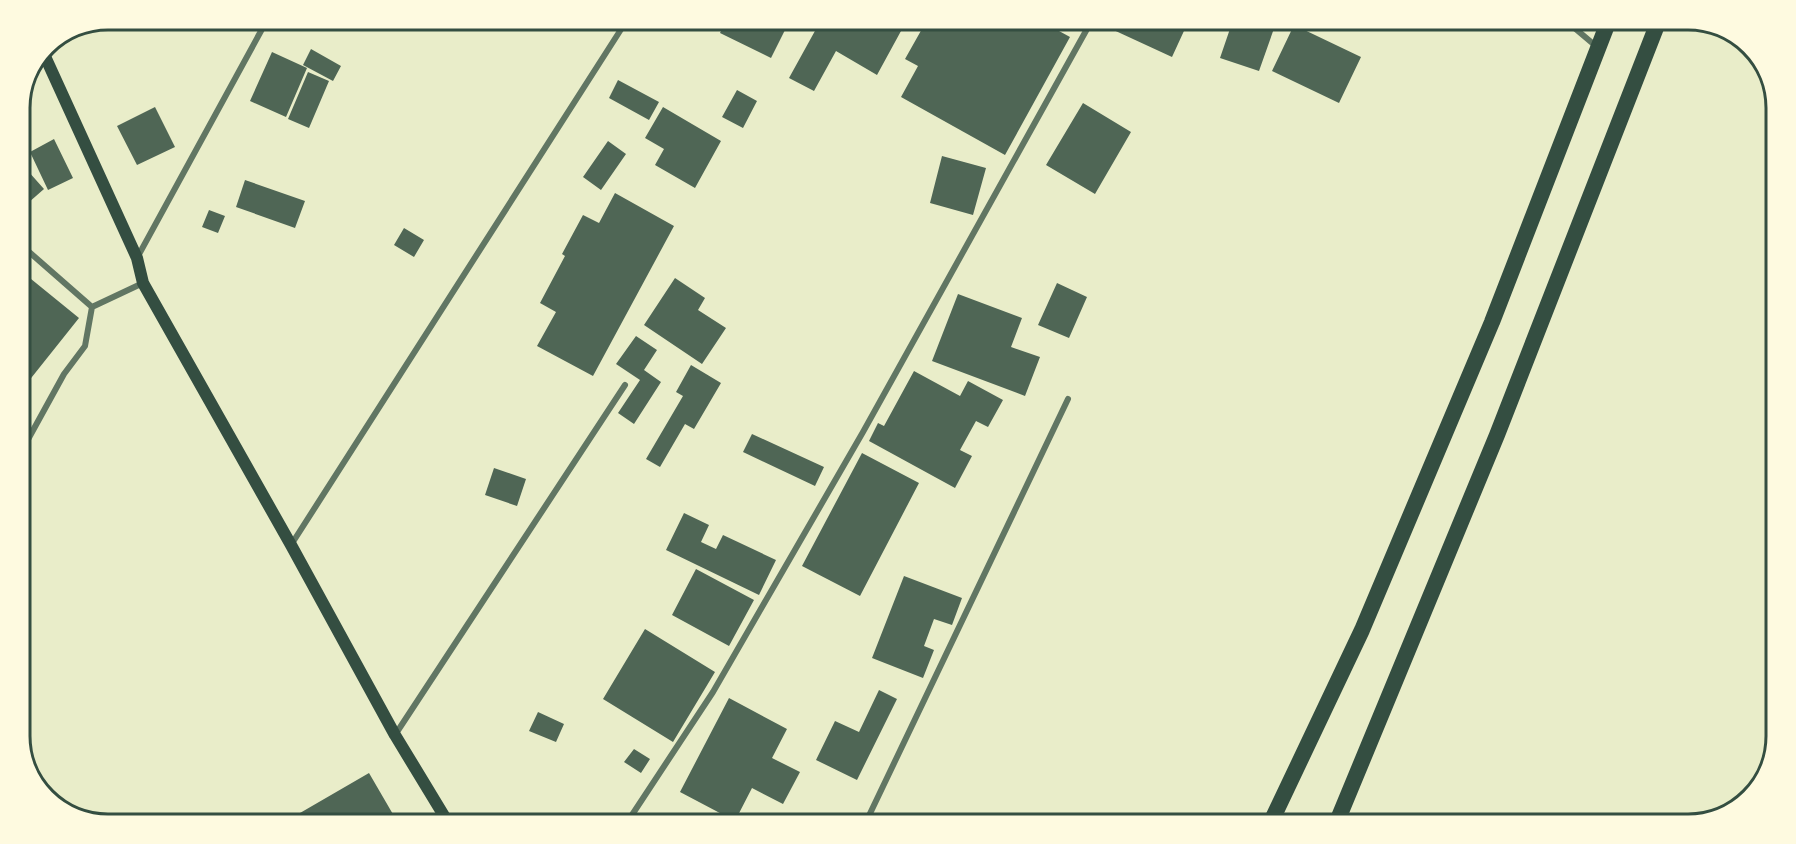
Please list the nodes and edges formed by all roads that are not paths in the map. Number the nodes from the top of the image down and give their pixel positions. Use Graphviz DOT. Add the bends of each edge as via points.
graph roads {
  1 [pos="262,30"];
  2 [pos="621,30"];
  3 [pos="1086,30"];
  4 [pos="1577,30"];
  5 [pos="1605,30"];
  6 [pos="1655,30"];
  7 [pos="1598,48"];
  8 [pos="47,60"];
  9 [pos="30,253"];
  10 [pos="137,258"];
  11 [pos="143,283"];
  12 [pos="92,307"];
  13 [pos="625,385"];
  14 [pos="1068,399"];
  15 [pos="30,436"];
  16 [pos="291,545"];
  17 [pos="395,735"];
  18 [pos="442,814"];
  19 [pos="633,814"];
  20 [pos="870,814"];
  21 [pos="1275,814"];
  22 [pos="1341,814"];
  1 -- 10 [label="street"];
  2 -- 16 [label="street"];
  3 -- 19 [label="street" via="713,692"];
  4 -- 7 [label="street"];
  5 -- 7 [label="highway"];
  6 -- 22 [label="highway" via="1497,435"];
  7 -- 21 [label="highway" via="1492,322 1362,630"];
  8 -- 10 [label="main road"];
  9 -- 12 [label="street"];
  10 -- 11 [label="main road"];
  11 -- 12 [label="street"];
  11 -- 16 [label="main road"];
  12 -- 15 [label="street" via="85,346 64,374"];
  13 -- 17 [label="street"];
  14 -- 20 [label="street"];
  16 -- 17 [label="main road"];
  17 -- 18 [label="main road"];
}
